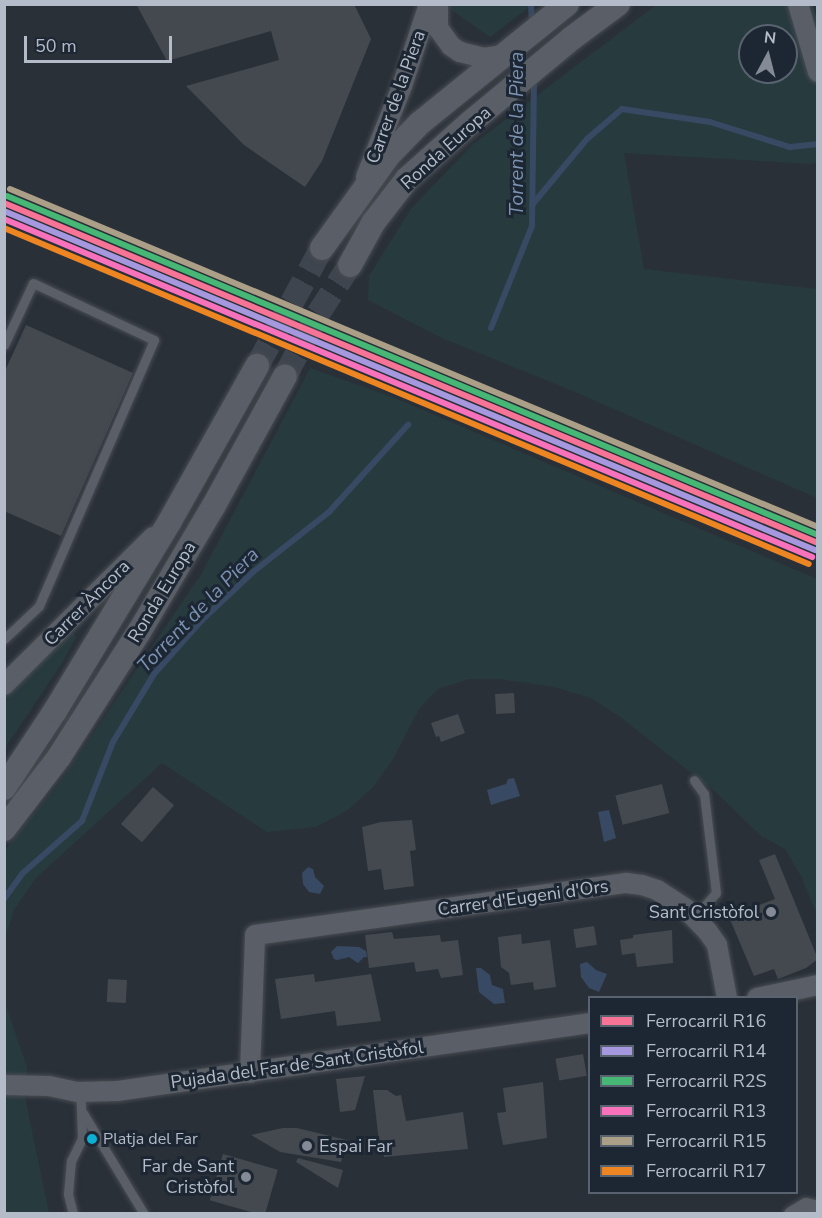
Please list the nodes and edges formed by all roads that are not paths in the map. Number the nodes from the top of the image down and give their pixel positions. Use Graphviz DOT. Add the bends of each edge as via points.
graph roads {
  1 [pos="429,4"];
  2 [pos="438,4"];
  3 [pos="567,4"];
  4 [pos="618,4"];
  5 [pos="798,4"];
  6 [pos="505,54"];
  7 [pos="816,62"];
  8 [pos="362,190"];
  9 [pos="322,248"];
  10 [pos="350,265"];
  11 [pos="4,345"];
  12 [pos="257,366"];
  13 [pos="285,376"];
  14 [pos="170,521"];
  15 [pos="4,639"];
  16 [pos="4,685"];
  17 [pos="694,780"];
  18 [pos="4,788"];
  19 [pos="4,829"];
  20 [pos="693,918"];
  21 [pos="818,985"];
  22 [pos="727,996"];
  23 [pos="766,996"];
  24 [pos="588,1023"];
  25 [pos="250,1073"];
  26 [pos="4,1085"];
  27 [pos="79,1101"];
  28 [pos="818,1208"];
  29 [pos="73,1214"];
  30 [pos="144,1214"];
  31 [pos="791,1214"];
  1 -- 8 [label="street, Carrer de la Piera"];
  2 -- 6 [label="street, Carrer de la Piera" via="438,28 451,46 484,58"];
  3 -- 6 [label="street, Ronda Europa"];
  4 -- 10 [label="street, Ronda Europa" via="572,38 407,179 373,223"];
  5 -- 7 [label="street"];
  6 -- 8 [label="street, Ronda Europa" via="420,123"];
  8 -- 9 [label="street, Ronda Europa"];
  11 -- 15 [label="lane" via="33,283 154,340 39,606"];
  12 -- 14 [label="street, Ronda Europa"];
  13 -- 19 [label="street, Ronda Europa" via="139,632 59,757"];
  14 -- 16 [label="street, Carrer Àncora"];
  14 -- 18 [label="street, Ronda Europa"];
  17 -- 20 [label="lane" via="704,794 716,893"];
  20 -- 22 [label="street, Carrer d'Eugeni d'Ors" via="717,945"];
  20 -- 25 [label="street, Carrer d'Eugeni d'Ors" via="657,890 626,883 255,936"];
  21 -- 23 [label="street"];
  24 -- 25 [label="street, Pujada del Far de Sant Cristòfol"];
  25 -- 27 [label="street, Pujada del Far de Sant Cristòfol" via="118,1091"];
  26 -- 27 [label="street, Pujada del Far de Sant Cristòfol" via="49,1086"];
  27 -- 29 [label="lane" via="82,1138 71,1161 68,1194"];
  27 -- 30 [label="lane"];
  28 -- 31 [label="street" via="806,1205"];
}
